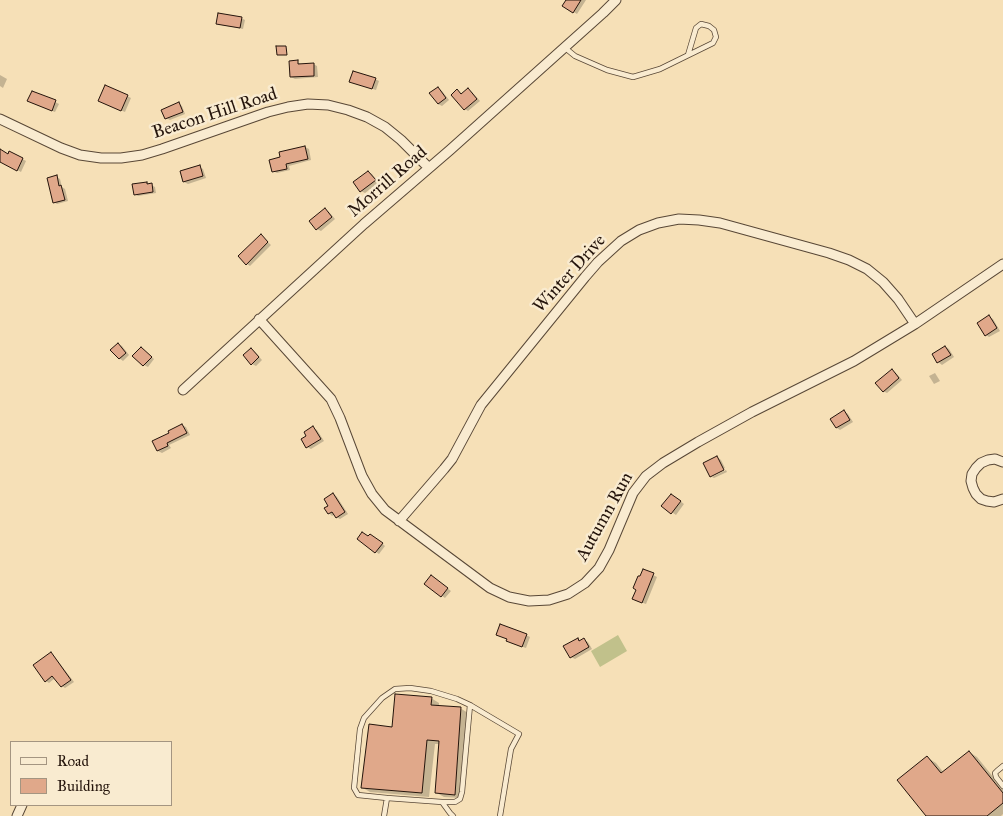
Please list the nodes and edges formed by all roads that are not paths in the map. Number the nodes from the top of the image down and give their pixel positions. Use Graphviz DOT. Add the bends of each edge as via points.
graph roads {
  1 [pos="616,0"];
  2 [pos="564,47"];
  3 [pos="688,56"];
  4 [pos="0,119"];
  5 [pos="429,168"];
  6 [pos="1003,264"];
  7 [pos="259,319"];
  8 [pos="914,324"];
  9 [pos="183,390"];
  10 [pos="1003,462"];
  11 [pos="1003,499"];
  12 [pos="398,521"];
  13 [pos="470,705"];
  14 [pos="1003,766"];
  15 [pos="1003,786"];
  16 [pos="387,798"];
  17 [pos="442,802"];
  18 [pos="384,816"];
  19 [pos="453,816"];
  20 [pos="500,816"];
  1 -- 2 [label="street, Morrill Road"];
  2 -- 3 [label="lane" via="575,56 607,70 633,77"];
  2 -- 5 [label="street, Morrill Road"];
  3 -- 3 [label="lane" via="713,43 716,37 714,30 701,24 696,28"];
  4 -- 5 [label="street, Beacon Hill Road" via="80,155 121,158 162,149 268,112 308,104 328,105 367,117 385,127"];
  5 -- 7 [label="street, Morrill Road"];
  6 -- 8 [label="street, Autumn Run"];
  7 -- 9 [label="street, Morrill Road"];
  7 -- 12 [label="street, Autumn Run" via="331,399 362,476 372,494"];
  8 -- 12 [label="street, Autumn Run" via="854,361 698,442 646,476 633,492 599,568 568,594 529,602 509,597 490,588"];
  8 -- 12 [label="street, Winter Drive" via="898,298 883,282 867,269 842,258 699,220 658,223 639,230 598,262 573,292 481,405 444,470"];
  10 -- 11 [label="street" via="995,459 981,463 972,474 971,481 981,499 994,502"];
  13 -- 16 [label="lane" via="431,691 395,689 372,709 360,729 354,788 358,794"];
  13 -- 17 [label="lane" via="460,799"];
  13 -- 20 [label="lane" via="518,734 511,749"];
  14 -- 15 [label="lane" via="995,773"];
  16 -- 17 [label="lane"];
  16 -- 18 [label="lane"];
  17 -- 19 [label="lane"];
}
